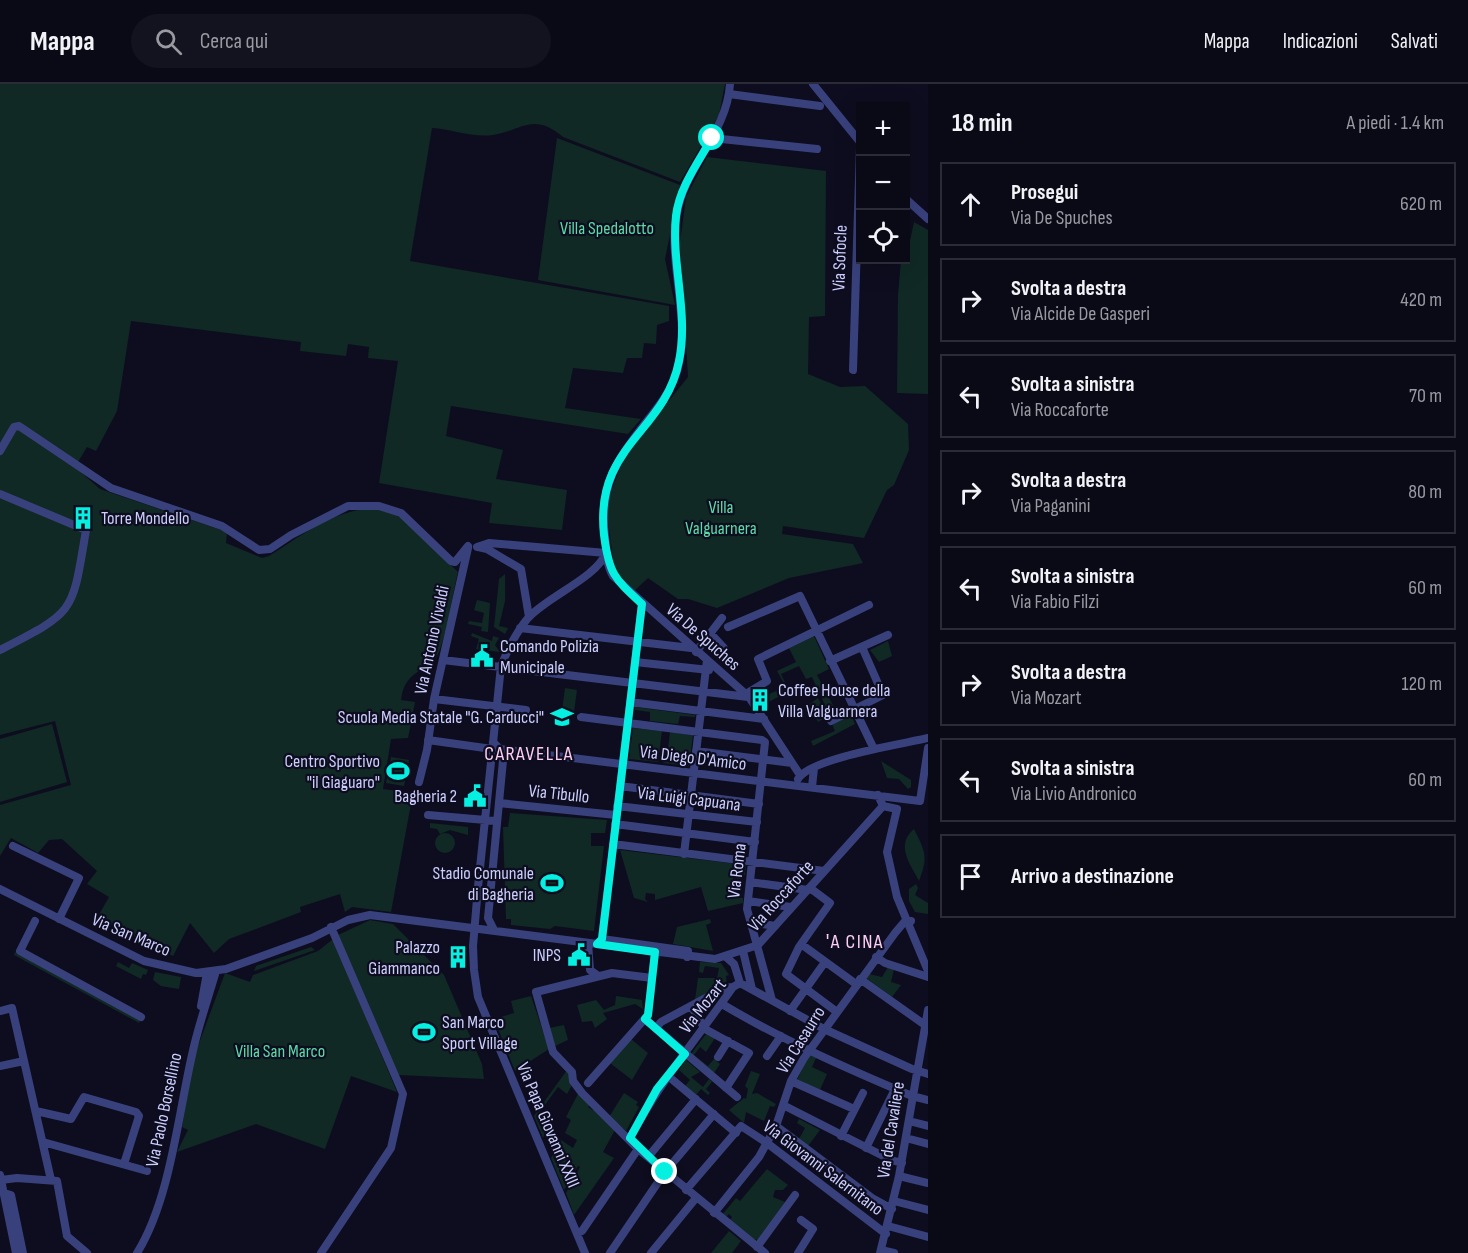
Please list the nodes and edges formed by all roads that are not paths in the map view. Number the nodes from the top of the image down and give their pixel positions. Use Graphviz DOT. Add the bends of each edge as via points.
graph roads {
  1 [pos="730,84"];
  2 [pos="813,84"];
  3 [pos="729,94"];
  4 [pos="820,106"];
  5 [pos="856,136"];
  6 [pos="712,138"];
  7 [pos="817,149"];
  8 [pos="861,156"];
  9 [pos="910,203"];
  10 [pos="928,219"];
  11 [pos="853,370"];
  12 [pos="0,451"];
  13 [pos="0,494"];
  14 [pos="472,547"];
  15 [pos="606,553"];
  16 [pos="597,566"];
  17 [pos="611,572"];
  18 [pos="642,604"];
  19 [pos="868,605"];
  20 [pos="529,617"];
  21 [pos="722,618"];
  22 [pos="729,627"];
  23 [pos="520,628"];
  24 [pos="816,631"];
  25 [pos="710,633"];
  26 [pos="888,635"];
  27 [pos="638,643"];
  28 [pos="862,647"];
  29 [pos="724,648"];
  30 [pos="0,650"];
  31 [pos="693,650"];
  32 [pos="443,660"];
  33 [pos="707,660"];
  34 [pos="831,661"];
  35 [pos="635,662"];
  36 [pos="501,666"];
  37 [pos="717,669"];
  38 [pos="706,671"];
  39 [pos="633,682"];
  40 [pos="704,691"];
  41 [pos="748,695"];
  42 [pos="434,699"];
  43 [pos="630,702"];
  44 [pos="497,706"];
  45 [pos="854,709"];
  46 [pos="526,710"];
  47 [pos="701,711"];
  48 [pos="581,717"];
  49 [pos="764,719"];
  50 [pos="831,721"];
  51 [pos="627,722"];
  52 [pos="699,731"];
  53 [pos="428,740"];
  54 [pos="928,742"];
  55 [pos="493,747"];
  56 [pos="873,747"];
  57 [pos="504,750"];
  58 [pos="696,751"];
  59 [pos="764,759"];
  60 [pos="792,763"];
  61 [pos="622,764"];
  62 [pos="503,765"];
  63 [pos="927,765"];
  64 [pos="814,768"];
  65 [pos="694,773"];
  66 [pos="800,775"];
  67 [pos="762,781"];
  68 [pos="419,782"];
  69 [pos="795,785"];
  70 [pos="620,786"];
  71 [pos="812,787"];
  72 [pos="691,795"];
  73 [pos="878,795"];
  74 [pos="906,799"];
  75 [pos="499,803"];
  76 [pos="759,804"];
  77 [pos="617,806"];
  78 [pos="883,806"];
  79 [pos="897,809"];
  80 [pos="688,814"];
  81 [pos="428,815"];
  82 [pos="485,820"];
  83 [pos="616,820"];
  84 [pos="497,821"];
  85 [pos="758,822"];
  86 [pos="686,833"];
  87 [pos="755,842"];
  88 [pos="613,844"];
  89 [pos="13,846"];
  90 [pos="684,854"];
  91 [pos="753,862"];
  92 [pos="824,871"];
  93 [pos="479,874"];
  94 [pos="492,876"];
  95 [pos="750,882"];
  96 [pos="0,889"];
  97 [pos="809,889"];
  98 [pos="748,901"];
  99 [pos="792,907"];
  100 [pos="489,914"];
  101 [pos="38,915"];
  102 [pos="392,917"];
  103 [pos="59,919"];
  104 [pos="908,920"];
  105 [pos="751,922"];
  106 [pos="775,926"];
  107 [pos="331,927"];
  108 [pos="477,928"];
  109 [pos="495,930"];
  110 [pos="596,942"];
  111 [pos="801,944"];
  112 [pos="758,945"];
  113 [pos="658,951"];
  114 [pos="743,951"];
  115 [pos="726,957"];
  116 [pos="876,957"];
  117 [pos="825,962"];
  118 [pos="216,971"];
  119 [pos="928,972"];
  120 [pos="207,973"];
  121 [pos="597,975"];
  122 [pos="652,978"];
  123 [pos="858,981"];
  124 [pos="737,985"];
  125 [pos="752,989"];
  126 [pos="806,989"];
  127 [pos="772,1000"];
  128 [pos="722,1004"];
  129 [pos="691,1006"];
  130 [pos="928,1010"];
  131 [pos="0,1011"];
  132 [pos="790,1011"];
  133 [pos="837,1012"];
  134 [pos="141,1017"];
  135 [pos="645,1019"];
  136 [pos="199,1022"];
  137 [pos="925,1025"];
  138 [pos="656,1028"];
  139 [pos="705,1029"];
  140 [pos="824,1029"];
  141 [pos="781,1036"];
  142 [pos="728,1041"];
  143 [pos="810,1050"];
  144 [pos="685,1054"];
  145 [pos="767,1056"];
  146 [pos="718,1057"];
  147 [pos="24,1061"];
  148 [pos="0,1065"];
  149 [pos="916,1071"];
  150 [pos="928,1074"];
  151 [pos="668,1076"];
  152 [pos="791,1081"];
  153 [pos="588,1083"];
  154 [pos="726,1088"];
  155 [pos="895,1089"];
  156 [pos="863,1092"];
  157 [pos="912,1096"];
  158 [pos="737,1097"];
  159 [pos="696,1099"];
  160 [pos="928,1100"];
  161 [pos="783,1105"];
  162 [pos="854,1108"];
  163 [pos="36,1111"];
  164 [pos="714,1114"];
  165 [pos="909,1121"];
  166 [pos="776,1126"];
  167 [pos="928,1126"];
  168 [pos="739,1130"];
  169 [pos="841,1136"];
  170 [pos="630,1138"];
  171 [pos="906,1138"];
  172 [pos="43,1142"];
  173 [pos="767,1143"];
  174 [pos="928,1144"];
  175 [pos="866,1148"];
  176 [pos="638,1149"];
  177 [pos="648,1157"];
  178 [pos="902,1163"];
  179 [pos="124,1164"];
  180 [pos="147,1171"];
  181 [pos="665,1172"];
  182 [pos="899,1176"];
  183 [pos="1,1178"];
  184 [pos="51,1180"];
  185 [pos="928,1183"];
  186 [pos="686,1190"];
  187 [pos="4,1193"];
  188 [pos="795,1195"];
  189 [pos="696,1198"];
  190 [pos="893,1205"];
  191 [pos="928,1210"];
  192 [pos="714,1213"];
  193 [pos="801,1220"];
  194 [pos="887,1230"];
  195 [pos="576,1233"];
  196 [pos="928,1237"];
  197 [pos="758,1247"];
  198 [pos="881,1251"];
  199 [pos="16,1253"];
  200 [pos="23,1253"];
  201 [pos="87,1253"];
  202 [pos="138,1253"];
  203 [pos="321,1253"];
  204 [pos="585,1253"];
  205 [pos="610,1253"];
  206 [pos="651,1253"];
  207 [pos="765,1253"];
  208 [pos="798,1253"];
  209 [pos="894,1253"];
  1 -- 3 [label="street, Via De Spuches"];
  2 -- 5 [label="street"];
  3 -- 4 [label="street"];
  3 -- 6 [label="street, Via De Spuches" via="724,116"];
  6 -- 7 [label="street"];
  6 -- 15 [label="street, Via De Spuches" via="683,191 676,216 682,332 678,369 670,390 626,448 605,491"];
  8 -- 11 [label="street, Via Sofocle"];
  9 -- 10 [label="street"];
  12 -- 14 [label="street" via="14,427 19,426 111,488 222,526 263,551 351,505 396,510 455,562"];
  13 -- 30 [label="street" via="86,530 77,586 67,609 54,621"];
  14 -- 15 [label="street" via="489,543"];
  14 -- 20 [label="street" via="487,549 520,569"];
  14 -- 32 [label="street, Via Antonio Vivaldi"];
  15 -- 16 [label="street, Via Papa Giovanni XXIII"];
  15 -- 17 [label="street, Via De Spuches"];
  16 -- 17 [label="street"];
  16 -- 20 [label="street, Via Papa Giovanni XXIII"];
  17 -- 18 [label="street, Via De Spuches"];
  18 -- 27 [label="street"];
  18 -- 31 [label="street, Via De Spuches"];
  19 -- 24 [label="street"];
  20 -- 23 [label="street, Via Papa Giovanni XXIII"];
  21 -- 25 [label="street"];
  22 -- 24 [label="street" via="800,596"];
  23 -- 27 [label="street"];
  23 -- 36 [label="street, Via Papa Giovanni XXIII"];
  24 -- 34 [label="street"];
  24 -- 41 [label="street" via="758,659 767,681"];
  25 -- 29 [label="street"];
  25 -- 31 [label="street"];
  26 -- 28 [label="street"];
  27 -- 31 [label="street"];
  27 -- 35 [label="street"];
  28 -- 34 [label="street"];
  28 -- 45 [label="street" via="883,695"];
  31 -- 33 [label="street, Via De Spuches"];
  32 -- 36 [label="street"];
  32 -- 42 [label="street, Via Antonio Vivaldi"];
  33 -- 37 [label="street, Via De Spuches"];
  33 -- 38 [label="street"];
  34 -- 45 [label="street"];
  35 -- 38 [label="street"];
  35 -- 39 [label="street"];
  36 -- 39 [label="street"];
  36 -- 44 [label="street, Via Papa Giovanni XXIII"];
  37 -- 38 [label="street"];
  37 -- 41 [label="street, Via De Spuches"];
  38 -- 40 [label="street"];
  39 -- 40 [label="street"];
  39 -- 43 [label="street"];
  40 -- 41 [label="street"];
  40 -- 47 [label="street"];
  41 -- 49 [label="street, Via De Spuches"];
  42 -- 44 [label="street"];
  42 -- 53 [label="street, Via Antonio Vivaldi"];
  43 -- 47 [label="street"];
  43 -- 51 [label="street"];
  44 -- 46 [label="street"];
  44 -- 55 [label="street, Via Papa Giovanni XXIII"];
  45 -- 50 [label="street"];
  45 -- 56 [label="street"];
  47 -- 49 [label="street"];
  47 -- 52 [label="street"];
  48 -- 51 [label="street"];
  49 -- 60 [label="street, Via De Spuches"];
  51 -- 52 [label="street"];
  51 -- 61 [label="street"];
  52 -- 58 [label="street"];
  52 -- 59 [label="street, Via Roma" via="762,740"];
  53 -- 55 [label="street"];
  53 -- 68 [label="street, Via Antonio Vivaldi"];
  54 -- 56 [label="street"];
  54 -- 63 [label="street"];
  55 -- 57 [label="street"];
  55 -- 62 [label="street"];
  55 -- 82 [label="street, Via Papa Giovanni XXIII"];
  56 -- 64 [label="street"];
  57 -- 61 [label="street, Via Diego D'Amico"];
  57 -- 62 [label="street"];
  58 -- 59 [label="street"];
  58 -- 65 [label="street"];
  59 -- 60 [label="street"];
  59 -- 67 [label="street, Via Roma"];
  60 -- 66 [label="street, Via De Spuches"];
  61 -- 65 [label="street, Via Diego D'Amico"];
  61 -- 70 [label="street"];
  62 -- 75 [label="street"];
  63 -- 74 [label="street, Via Diego D'Amico" via="920,801"];
  64 -- 66 [label="street"];
  64 -- 71 [label="street"];
  65 -- 67 [label="street, Via Diego D'Amico"];
  65 -- 72 [label="street"];
  66 -- 69 [label="street"];
  67 -- 69 [label="street, Via Diego D'Amico"];
  67 -- 76 [label="street, Via Roma"];
  69 -- 71 [label="street, Via Diego D'Amico"];
  70 -- 72 [label="street"];
  70 -- 77 [label="street"];
  71 -- 73 [label="street, Via Diego D'Amico"];
  72 -- 76 [label="street"];
  72 -- 80 [label="street"];
  73 -- 74 [label="street, Via Diego D'Amico"];
  73 -- 78 [label="street"];
  74 -- 79 [label="street"];
  75 -- 83 [label="street, Via Tibullo"];
  75 -- 84 [label="street"];
  76 -- 85 [label="street, Via Roma"];
  77 -- 80 [label="street, Via Luigi Capuana"];
  77 -- 83 [label="street"];
  78 -- 79 [label="street"];
  78 -- 92 [label="street, Via Roccaforte"];
  79 -- 104 [label="street" via="887,852 897,897"];
  80 -- 85 [label="street, Via Luigi Capuana"];
  80 -- 86 [label="street"];
  81 -- 82 [label="street"];
  82 -- 84 [label="street"];
  82 -- 93 [label="street, Via Papa Giovanni XXIII"];
  83 -- 86 [label="street, Via Tibullo"];
  83 -- 88 [label="street"];
  84 -- 94 [label="street"];
  85 -- 87 [label="street, Via Roma"];
  86 -- 87 [label="street, Via Tibullo"];
  86 -- 90 [label="street"];
  87 -- 91 [label="street, Via Roma"];
  88 -- 90 [label="street"];
  88 -- 110 [label="street"];
  89 -- 103 [label="street" via="79,878"];
  90 -- 91 [label="street"];
  91 -- 92 [label="street"];
  91 -- 95 [label="street, Via Roma"];
  92 -- 97 [label="street, Via Roccaforte"];
  93 -- 94 [label="street"];
  93 -- 108 [label="street, Via Papa Giovanni XXIII"];
  94 -- 100 [label="street"];
  95 -- 97 [label="street"];
  95 -- 98 [label="street, Via Roma"];
  96 -- 101 [label="street, Via San Marco"];
  97 -- 99 [label="street, Via Roccaforte"];
  97 -- 111 [label="street" via="830,903"];
  98 -- 99 [label="street"];
  98 -- 105 [label="street, Via Roma"];
  99 -- 106 [label="street, Via Roccaforte"];
  100 -- 108 [label="street"];
  100 -- 109 [label="street" via="489,923"];
  101 -- 103 [label="street, Via San Marco"];
  101 -- 134 [label="street" via="20,951"];
  102 -- 107 [label="street, Via San Marco" via="360,916"];
  102 -- 108 [label="street, Via Roccaforte"];
  103 -- 120 [label="street, Via San Marco" via="144,961"];
  104 -- 116 [label="street, Via Casaurro"];
  104 -- 119 [label="street"];
  105 -- 106 [label="street"];
  105 -- 112 [label="street, Via Roma"];
  106 -- 112 [label="street, Via Roccaforte"];
  107 -- 118 [label="street, Via San Marco" via="312,938"];
  107 -- 203 [label="street" via="403,1094 391,1148"];
  108 -- 109 [label="street, Via Roccaforte"];
  108 -- 195 [label="street, Via Papa Giovanni XXIII" via="474,970 478,997"];
  109 -- 110 [label="street, Via Roccaforte"];
  110 -- 113 [label="street, Via Roccaforte"];
  110 -- 121 [label="street" via="591,970"];
  111 -- 117 [label="street"];
  111 -- 126 [label="street" via="786,974"];
  112 -- 114 [label="street, Via Roccaforte"];
  112 -- 127 [label="street, Via Roma"];
  113 -- 115 [label="street, Via Roccaforte" via="687,957"];
  113 -- 122 [label="street"];
  114 -- 115 [label="street, Via Roccaforte"];
  114 -- 125 [label="street"];
  115 -- 124 [label="street" via="734,964"];
  116 -- 119 [label="street" via="885,963"];
  116 -- 123 [label="street, Via Casaurro"];
  117 -- 123 [label="street"];
  117 -- 126 [label="street"];
  118 -- 120 [label="street, Via San Marco"];
  118 -- 136 [label="street, Via Paolo Borsellino"];
  120 -- 136 [label="street"];
  121 -- 122 [label="street"];
  121 -- 170 [label="street" via="536,992 553,1052 572,1072 582,1093"];
  122 -- 135 [label="street"];
  123 -- 133 [label="street, Via Casaurro"];
  123 -- 137 [label="street"];
  124 -- 125 [label="street"];
  124 -- 128 [label="street, Via Mozart"];
  124 -- 129 [label="street"];
  125 -- 127 [label="street"];
  126 -- 132 [label="street"];
  126 -- 133 [label="street"];
  127 -- 132 [label="street"];
  128 -- 139 [label="street, Via Mozart"];
  128 -- 141 [label="street"];
  129 -- 138 [label="street"];
  129 -- 139 [label="street"];
  130 -- 137 [label="street, Via del Cavaliere"];
  131 -- 147 [label="street" via="12,1008"];
  132 -- 140 [label="street"];
  133 -- 140 [label="street, Via Casaurro"];
  135 -- 138 [label="street"];
  135 -- 153 [label="street"];
  136 -- 202 [label="street, Via Paolo Borsellino" via="164,1180 151,1228"];
  137 -- 149 [label="street, Via del Cavaliere"];
  138 -- 144 [label="street"];
  139 -- 142 [label="street"];
  139 -- 144 [label="street, Via Mozart"];
  140 -- 143 [label="street, Via Casaurro"];
  140 -- 149 [label="street"];
  141 -- 143 [label="street"];
  141 -- 145 [label="street"];
  142 -- 146 [label="street"];
  142 -- 154 [label="street" via="749,1053"];
  143 -- 152 [label="street, Via Casaurro"];
  143 -- 155 [label="street"];
  144 -- 151 [label="street, Via Mozart"];
  144 -- 154 [label="street"];
  147 -- 148 [label="street"];
  147 -- 163 [label="street"];
  149 -- 150 [label="street"];
  149 -- 157 [label="street, Via del Cavaliere"];
  151 -- 159 [label="street, Via Giovanni Salernitano"];
  151 -- 170 [label="street, Via Mozart"];
  152 -- 161 [label="street, Via Casaurro"];
  152 -- 162 [label="street"];
  154 -- 158 [label="street"];
  155 -- 157 [label="street"];
  155 -- 175 [label="street"];
  156 -- 162 [label="street"];
  157 -- 160 [label="street"];
  157 -- 165 [label="street, Via del Cavaliere"];
  159 -- 164 [label="street, Via Giovanni Salernitano"];
  159 -- 177 [label="street"];
  161 -- 166 [label="street, Via Casaurro"];
  161 -- 169 [label="street"];
  162 -- 169 [label="street"];
  163 -- 172 [label="street"];
  163 -- 179 [label="street" via="71,1119 84,1096 136,1112 139,1116"];
  164 -- 168 [label="street, Via Giovanni Salernitano"];
  164 -- 181 [label="street"];
  165 -- 167 [label="street"];
  165 -- 171 [label="street, Via del Cavaliere"];
  166 -- 173 [label="street, Via Casaurro"];
  166 -- 190 [label="street" via="872,1198"];
  168 -- 173 [label="street, Via Giovanni Salernitano"];
  168 -- 186 [label="street"];
  169 -- 175 [label="street"];
  170 -- 176 [label="street"];
  171 -- 174 [label="street"];
  171 -- 178 [label="street, Via del Cavaliere"];
  172 -- 179 [label="street"];
  172 -- 184 [label="street"];
  173 -- 192 [label="street, Via Casaurro"];
  173 -- 194 [label="street, Via Giovanni Salernitano"];
  175 -- 178 [label="street"];
  176 -- 177 [label="street"];
  176 -- 195 [label="street" via="582,1231"];
  177 -- 181 [label="street"];
  178 -- 182 [label="street, Via del Cavaliere"];
  179 -- 180 [label="street"];
  181 -- 186 [label="street"];
  181 -- 205 [label="street"];
  182 -- 185 [label="street"];
  182 -- 190 [label="street, Via del Cavaliere"];
  183 -- 184 [label="street"];
  183 -- 187 [label="street"];
  184 -- 201 [label="street" via="57,1180 67,1238"];
  186 -- 189 [label="street"];
  187 -- 199 [label="street"];
  187 -- 200 [label="street" via="11,1195"];
  188 -- 197 [label="street"];
  189 -- 192 [label="street"];
  189 -- 206 [label="street"];
  190 -- 191 [label="street"];
  190 -- 194 [label="street, Via del Cavaliere"];
  192 -- 197 [label="street"];
  193 -- 208 [label="street" via="813,1229"];
  194 -- 196 [label="street"];
  194 -- 198 [label="street, Via del Cavaliere"];
  195 -- 204 [label="street, Via Papa Giovanni XXIII"];
  197 -- 207 [label="street"];
  198 -- 209 [label="street"];
}
